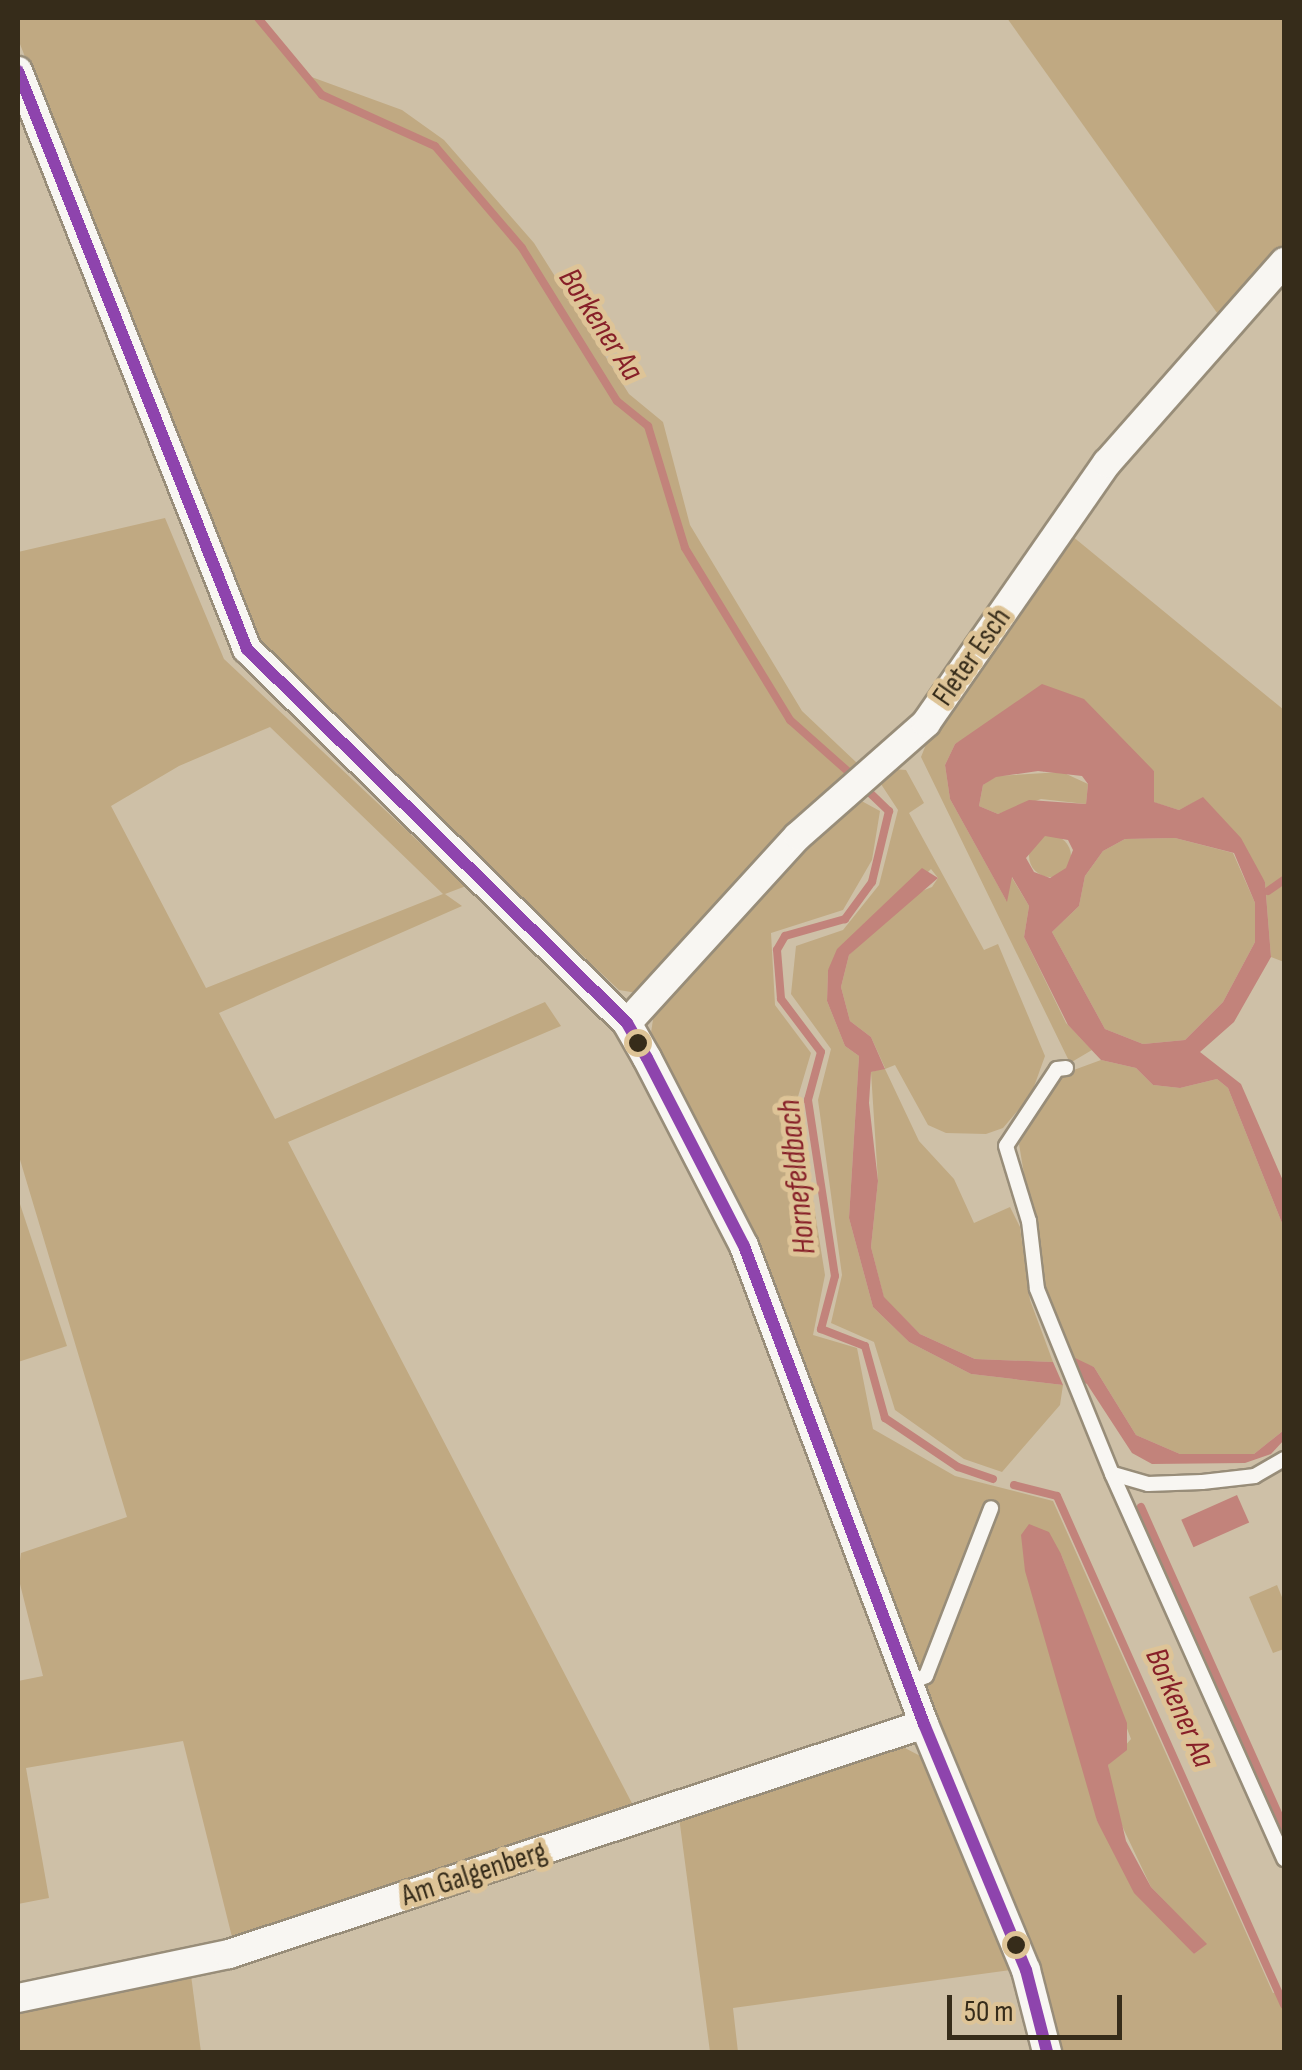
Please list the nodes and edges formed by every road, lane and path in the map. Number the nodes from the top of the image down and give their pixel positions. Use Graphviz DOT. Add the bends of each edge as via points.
graph roads {
  1 [pos="18,72"];
  2 [pos="1284,262"];
  3 [pos="627,1023"];
  4 [pos="1066,1068"];
  5 [pos="1284,1460"];
  6 [pos="1112,1474"];
  7 [pos="991,1508"];
  8 [pos="909,1684"];
  9 [pos="924,1724"];
  10 [pos="1284,1859"];
  11 [pos="18,1998"];
  12 [pos="1047,2052"];
  1 -- 3 [label="street" via="246,649"];
  2 -- 3 [label="street, Fleter Esch" via="1107,462 926,723 798,836"];
  3 -- 8 [label="street" via="744,1246"];
  4 -- 6 [label="lane" via="1057,1069 1006,1146 1029,1221 1037,1289"];
  5 -- 6 [label="lane" via="1254,1476 1202,1482 1148,1484"];
  6 -- 10 [label="lane"];
  7 -- 8 [label="lane" via="926,1676"];
  8 -- 9 [label="street"];
  9 -- 11 [label="street, Am Galgenberg" via="229,1954"];
  9 -- 12 [label="street" via="1026,1970"];
}
